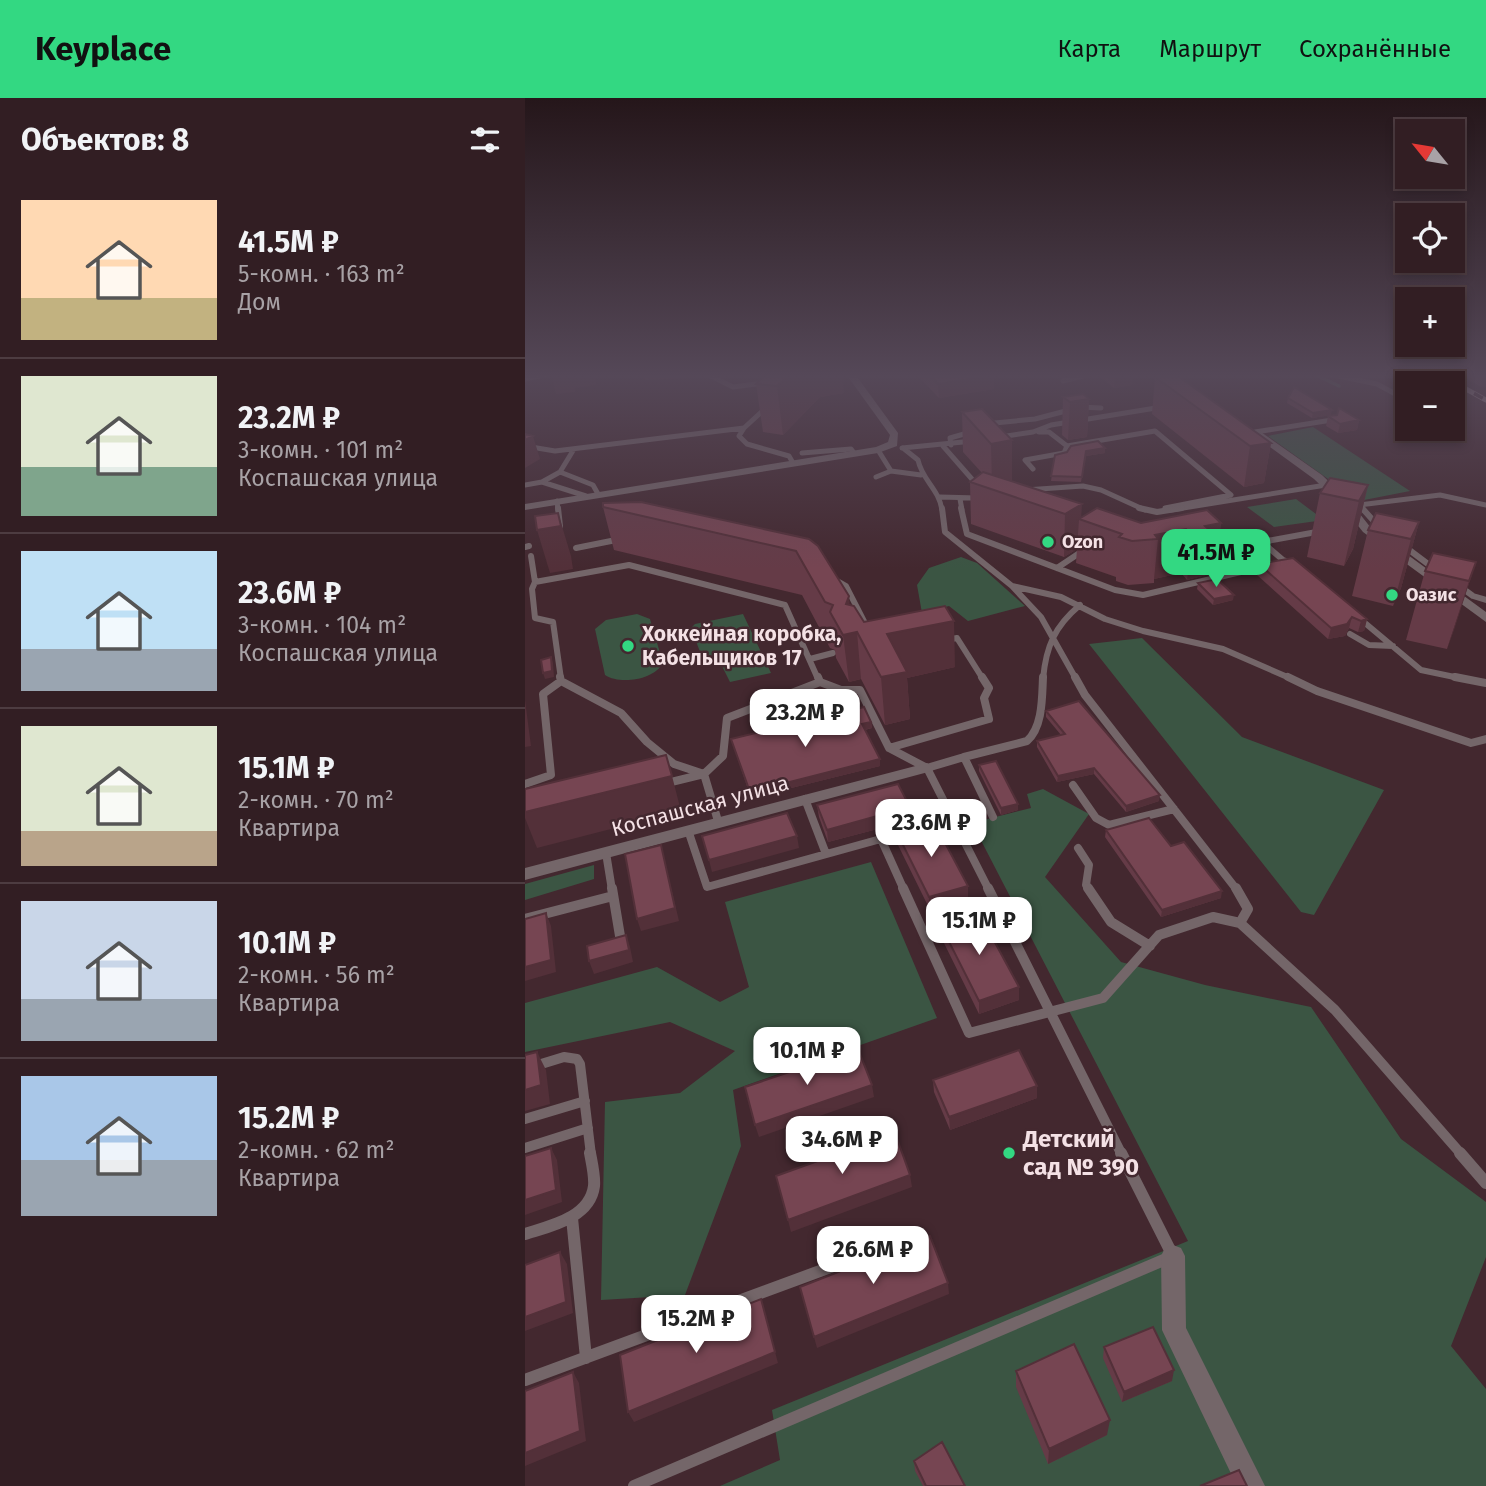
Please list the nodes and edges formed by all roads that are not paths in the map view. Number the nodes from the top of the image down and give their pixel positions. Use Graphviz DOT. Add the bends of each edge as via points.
graph roads {
  1 [pos="657,439"];
  2 [pos="742,439"];
  3 [pos="896,439"];
  4 [pos="950,439"];
  5 [pos="1058,439"];
  6 [pos="1109,439"];
  7 [pos="1164,439"];
  8 [pos="1264,439"];
  9 [pos="978,440"];
  10 [pos="951,445"];
  11 [pos="525,446"];
  12 [pos="898,446"];
  13 [pos="943,446"];
  14 [pos="1067,446"];
  15 [pos="574,449"];
  16 [pos="878,450"];
  17 [pos="781,453"];
  18 [pos="801,453"];
  19 [pos="854,453"];
  20 [pos="815,460"];
  21 [pos="793,463"];
  22 [pos="1033,469"];
  23 [pos="891,471"];
  24 [pos="560,472"];
  25 [pos="921,475"];
  26 [pos="876,477"];
  27 [pos="542,482"];
  28 [pos="525,485"];
  29 [pos="1326,485"];
  30 [pos="1014,492"];
  31 [pos="592,495"];
  32 [pos="940,497"];
  33 [pos="960,499"];
  34 [pos="557,501"];
  35 [pos="1353,505"];
  36 [pos="1486,505"];
  37 [pos="525,507"];
  38 [pos="1166,511"];
  39 [pos="560,530"];
  40 [pos="1326,532"];
  41 [pos="1385,532"];
  42 [pos="632,537"];
  43 [pos="1401,544"];
  44 [pos="576,548"];
  45 [pos="1197,548"];
  46 [pos="1087,549"];
  47 [pos="531,556"];
  48 [pos="1058,568"];
  49 [pos="1304,572"];
  50 [pos="1443,574"];
  51 [pos="828,576"];
  52 [pos="535,582"];
  53 [pos="1453,582"];
  54 [pos="1012,586"];
  55 [pos="1486,601"];
  56 [pos="1080,605"];
  57 [pos="1469,605"];
  58 [pos="1353,614"];
  59 [pos="1486,618"];
  60 [pos="870,634"];
  61 [pos="1050,634"];
  62 [pos="1350,634"];
  63 [pos="943,640"];
  64 [pos="1393,646"];
  65 [pos="833,653"];
  66 [pos="810,659"];
  67 [pos="561,681"];
  68 [pos="820,682"];
  69 [pos="1486,683"];
  70 [pos="1486,739"];
  71 [pos="889,748"];
  72 [pos="964,757"];
  73 [pos="927,768"];
  74 [pos="704,774"];
  75 [pos="525,785"];
  76 [pos="1073,785"];
  77 [pos="653,786"];
  78 [pos="805,799"];
  79 [pos="1174,808"];
  80 [pos="993,817"];
  81 [pos="952,819"];
  82 [pos="718,821"];
  83 [pos="688,830"];
  84 [pos="881,839"];
  85 [pos="1078,848"];
  86 [pos="606,853"];
  87 [pos="826,854"];
  88 [pos="525,874"];
  89 [pos="613,896"];
  90 [pos="525,919"];
  91 [pos="1240,923"];
  92 [pos="620,936"];
  93 [pos="1150,946"];
  94 [pos="1051,1011"];
  95 [pos="525,1069"];
  96 [pos="585,1101"];
  97 [pos="525,1119"];
  98 [pos="588,1128"];
  99 [pos="525,1148"];
  100 [pos="1486,1182"];
  101 [pos="572,1218"];
  102 [pos="525,1234"];
  103 [pos="912,1237"];
  104 [pos="1173,1256"];
  105 [pos="586,1358"];
  106 [pos="525,1380"];
  107 [pos="634,1486"];
  108 [pos="1251,1486"];
  1 -- 15 [label="lane"];
  2 -- 17 [label="lane"];
  3 -- 12 [label="street"];
  4 -- 10 [label="lane"];
  5 -- 14 [label="lane"];
  6 -- 14 [label="lane"];
  7 -- 38 [label="lane" via="1231,495 1170,505"];
  8 -- 29 [label="street"];
  9 -- 10 [label="lane"];
  10 -- 13 [label="lane"];
  11 -- 15 [label="lane"];
  12 -- 13 [label="lane"];
  12 -- 16 [label="street"];
  12 -- 25 [label="lane" via="918,460"];
  13 -- 33 [label="lane" via="988,498"];
  14 -- 22 [label="lane" via="1064,453 1024,460"];
  15 -- 24 [label="lane"];
  16 -- 19 [label="street"];
  16 -- 23 [label="lane"];
  17 -- 18 [label="lane"];
  17 -- 21 [label="lane"];
  18 -- 19 [label="lane" via="851,449"];
  18 -- 20 [label="lane"];
  19 -- 20 [label="street"];
  20 -- 21 [label="street"];
  21 -- 31 [label="street"];
  23 -- 25 [label="lane"];
  23 -- 26 [label="lane"];
  24 -- 27 [label="lane"];
  24 -- 31 [label="lane" via="593,485"];
  25 -- 32 [label="lane"];
  27 -- 28 [label="lane"];
  27 -- 31 [label="lane"];
  29 -- 35 [label="street"];
  29 -- 38 [label="lane"];
  30 -- 38 [label="lane" via="1059,486 1098,488 1142,510"];
  31 -- 34 [label="street"];
  32 -- 33 [label="lane"];
  32 -- 54 [label="lane" via="942,527 950,538"];
  33 -- 48 [label="lane" via="968,534"];
  34 -- 37 [label="street"];
  34 -- 39 [label="lane"];
  35 -- 36 [label="lane" via="1440,495"];
  35 -- 41 [label="lane"];
  35 -- 57 [label="street" via="1362,531"];
  40 -- 49 [label="lane" via="1262,542"];
  42 -- 44 [label="lane"];
  43 -- 50 [label="lane"];
  45 -- 48 [label="lane" via="1220,543 1244,564 1245,571 1143,596"];
  46 -- 48 [label="lane"];
  47 -- 52 [label="lane"];
  51 -- 60 [label="lane" via="846,586"];
  52 -- 66 [label="lane" via="629,565 785,605"];
  52 -- 67 [label="lane" via="535,618 553,622"];
  53 -- 55 [label="lane"];
  54 -- 56 [label="lane"];
  54 -- 61 [label="lane"];
  55 -- 57 [label="lane"];
  56 -- 61 [label="lane" via="1064,615"];
  56 -- 70 [label="lane" via="1131,627 1223,649 1317,691 1471,743"];
  57 -- 59 [label="street"];
  58 -- 64 [label="lane"];
  61 -- 72 [label="lane" via="1033,736"];
  61 -- 79 [label="lane" via="1084,695"];
  62 -- 64 [label="lane" via="1369,645"];
  63 -- 71 [label="lane" via="957,638 989,688 984,698 989,719"];
  64 -- 69 [label="lane" via="1427,672"];
  65 -- 66 [label="lane"];
  66 -- 68 [label="lane"];
  67 -- 74 [label="lane" via="621,713 674,764"];
  67 -- 75 [label="lane" via="543,697 551,775"];
  68 -- 71 [label="lane" via="841,690 860,690"];
  68 -- 74 [label="lane" via="727,718 723,756"];
  71 -- 73 [label="lane"];
  72 -- 73 [label="lane"];
  72 -- 80 [label="lane"];
  73 -- 78 [label="street, Коспашская улица"];
  73 -- 81 [label="lane"];
  74 -- 77 [label="lane"];
  74 -- 82 [label="lane"];
  76 -- 79 [label="lane" via="1096,818 1109,825"];
  78 -- 82 [label="street, Коспашская улица"];
  78 -- 87 [label="lane"];
  79 -- 91 [label="lane" via="1245,900 1248,909"];
  81 -- 84 [label="lane"];
  81 -- 94 [label="lane"];
  82 -- 83 [label="street, Коспашская улица"];
  83 -- 86 [label="street, Коспашская улица"];
  83 -- 87 [label="lane" via="707,887"];
  84 -- 87 [label="lane"];
  84 -- 94 [label="lane" via="969,1033"];
  85 -- 93 [label="lane" via="1089,865 1086,885 1106,916 1117,928"];
  86 -- 88 [label="street, Коспашская улица"];
  86 -- 89 [label="lane"];
  89 -- 90 [label="lane"];
  89 -- 92 [label="lane"];
  91 -- 93 [label="lane" via="1204,919 1159,935"];
  91 -- 100 [label="lane" via="1335,1010"];
  93 -- 94 [label="lane" via="1103,998"];
  94 -- 104 [label="lane"];
  95 -- 96 [label="lane" via="564,1057 577,1059"];
  96 -- 97 [label="lane"];
  96 -- 98 [label="lane"];
  98 -- 99 [label="lane"];
  98 -- 101 [label="lane" via="592,1197"];
  101 -- 102 [label="lane"];
  101 -- 105 [label="lane"];
  103 -- 105 [label="lane"];
  104 -- 107 [label="lane"];
  104 -- 108 [label="street" via="1174,1330"];
  105 -- 106 [label="lane"];
}
